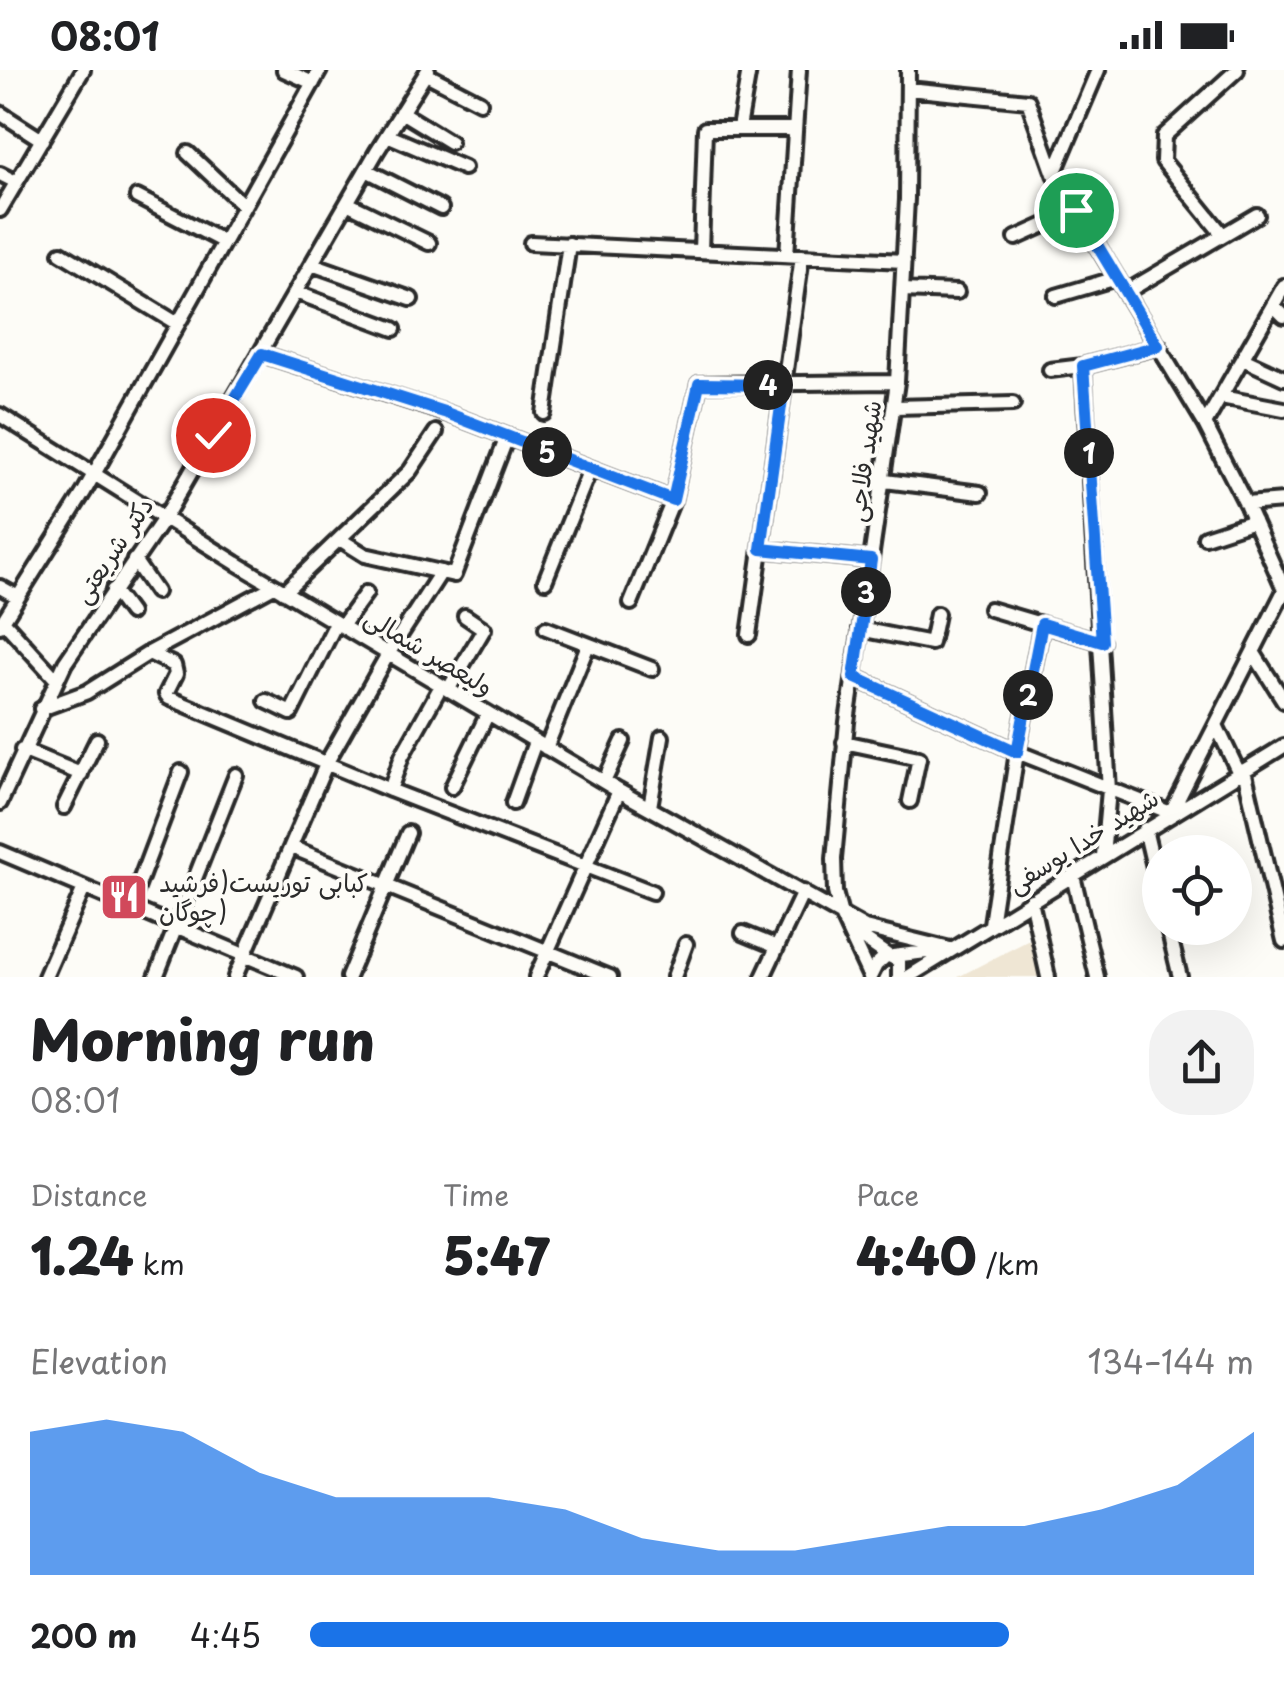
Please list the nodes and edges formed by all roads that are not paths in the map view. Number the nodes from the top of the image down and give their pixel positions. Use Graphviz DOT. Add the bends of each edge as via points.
graph roads {
  1 [pos="83,70"];
  2 [pos="284,70"];
  3 [pos="749,70"];
  4 [pos="799,70"];
  5 [pos="908,70"];
  6 [pos="1098,70"];
  7 [pos="1237,70"];
  8 [pos="427,72"];
  9 [pos="317,76"];
  10 [pos="908,89"];
  11 [pos="480,102"];
  12 [pos="402,112"];
  13 [pos="0,114"];
  14 [pos="739,128"];
  15 [pos="795,129"];
  16 [pos="387,135"];
  17 [pos="42,140"];
  18 [pos="450,142"];
  19 [pos="188,153"];
  20 [pos="464,168"];
  21 [pos="366,170"];
  22 [pos="0,174"];
  23 [pos="1054,174"];
  24 [pos="16,182"];
  25 [pos="138,197"];
  26 [pos="347,202"];
  27 [pos="244,206"];
  28 [pos="441,208"];
  29 [pos="0,210"];
  30 [pos="1076,210"];
  31 [pos="1257,214"];
  32 [pos="1222,235"];
  33 [pos="1016,238"];
  34 [pos="224,242"];
  35 [pos="531,242"];
  36 [pos="428,243"];
  37 [pos="569,244"];
  38 [pos="701,251"];
  39 [pos="60,253"];
  40 [pos="787,255"];
  41 [pos="802,256"];
  42 [pos="904,261"];
  43 [pos="312,264"];
  44 [pos="1117,278"];
  45 [pos="1284,286"];
  46 [pos="902,290"];
  47 [pos="296,292"];
  48 [pos="956,292"];
  49 [pos="1126,292"];
  50 [pos="1056,296"];
  51 [pos="412,299"];
  52 [pos="1273,305"];
  53 [pos="1284,316"];
  54 [pos="178,324"];
  55 [pos="394,329"];
  56 [pos="1158,346"];
  57 [pos="262,354"];
  58 [pos="1242,359"];
  59 [pos="1083,366"];
  60 [pos="1050,370"];
  61 [pos="1284,378"];
  62 [pos="898,382"];
  63 [pos="784,385"];
  64 [pos="1221,397"];
  65 [pos="1012,404"];
  66 [pos="895,406"];
  67 [pos="1284,410"];
  68 [pos="544,412"];
  69 [pos="0,415"];
  70 [pos="1206,424"];
  71 [pos="436,432"];
  72 [pos="507,436"];
  73 [pos="590,468"];
  74 [pos="94,472"];
  75 [pos="885,481"];
  76 [pos="980,493"];
  77 [pos="673,500"];
  78 [pos="1284,501"];
  79 [pos="1246,504"];
  80 [pos="165,516"];
  81 [pos="1254,521"];
  82 [pos="1205,536"];
  83 [pos="341,540"];
  84 [pos="761,549"];
  85 [pos="134,560"];
  86 [pos="871,560"];
  87 [pos="441,572"];
  88 [pos="545,581"];
  89 [pos="0,587"];
  90 [pos="279,589"];
  91 [pos="113,590"];
  92 [pos="1284,590"];
  93 [pos="156,592"];
  94 [pos="366,593"];
  95 [pos="18,597"];
  96 [pos="630,603"];
  97 [pos="990,608"];
  98 [pos="130,614"];
  99 [pos="938,614"];
  100 [pos="465,616"];
  101 [pos="2,623"];
  102 [pos="1042,624"];
  103 [pos="339,625"];
  104 [pos="546,628"];
  105 [pos="860,629"];
  106 [pos="749,635"];
  107 [pos="1102,642"];
  108 [pos="588,645"];
  109 [pos="1253,652"];
  110 [pos="150,653"];
  111 [pos="388,654"];
  112 [pos="652,669"];
  113 [pos="854,677"];
  114 [pos="56,679"];
  115 [pos="445,688"];
  116 [pos="266,701"];
  117 [pos="1284,701"];
  118 [pos="41,709"];
  119 [pos="488,713"];
  120 [pos="1216,726"];
  121 [pos="662,737"];
  122 [pos="98,740"];
  123 [pos="623,741"];
  124 [pos="844,742"];
  125 [pos="540,744"];
  126 [pos="1284,746"];
  127 [pos="22,750"];
  128 [pos="1017,752"];
  129 [pos="327,762"];
  130 [pos="1242,771"];
  131 [pos="181,772"];
  132 [pos="82,774"];
  133 [pos="236,775"];
  134 [pos="604,782"];
  135 [pos="452,787"];
  136 [pos="390,790"];
  137 [pos="1109,790"];
  138 [pos="619,791"];
  139 [pos="910,801"];
  140 [pos="0,802"];
  141 [pos="513,803"];
  142 [pos="64,806"];
  143 [pos="650,807"];
  144 [pos="1172,813"];
  145 [pos="1144,829"];
  146 [pos="408,833"];
  147 [pos="1146,835"];
  148 [pos="291,846"];
  149 [pos="0,852"];
  150 [pos="1102,856"];
  151 [pos="586,864"];
  152 [pos="1073,876"];
  153 [pos="385,886"];
  154 [pos="84,888"];
  155 [pos="652,892"];
  156 [pos="802,892"];
  157 [pos="1031,900"];
  158 [pos="130,907"];
  159 [pos="841,915"];
  160 [pos="991,924"];
  161 [pos="178,927"];
  162 [pos="743,933"];
  163 [pos="1284,941"];
  164 [pos="686,944"];
  165 [pos="1172,945"];
  166 [pos="777,947"];
  167 [pos="950,949"];
  168 [pos="546,952"];
  169 [pos="244,955"];
  170 [pos="890,955"];
  171 [pos="45,977"];
  172 [pos="156,977"];
  173 [pos="235,977"];
  174 [pos="296,977"];
  175 [pos="348,977"];
  176 [pos="536,977"];
  177 [pos="610,977"];
  178 [pos="674,977"];
  179 [pos="763,977"];
  180 [pos="870,977"];
  181 [pos="899,977"];
  182 [pos="908,977"];
  183 [pos="1048,977"];
  184 [pos="1097,977"];
  185 [pos="1180,977"];
  1 -- 17 [label="street"];
  2 -- 9 [label="street"];
  3 -- 14 [label="street"];
  4 -- 15 [label="street"];
  5 -- 10 [label="street, شهید فلاحی"];
  6 -- 23 [label="street"];
  7 -- 32 [label="street" via="1164,136 1163,161"];
  8 -- 11 [label="street"];
  8 -- 12 [label="street, دکتر شریعتی"];
  9 -- 27 [label="street"];
  10 -- 23 [label="street" via="1028,101"];
  10 -- 42 [label="street, شهید فلاحی"];
  12 -- 16 [label="street, دکتر شریعتی"];
  12 -- 18 [label="street"];
  13 -- 17 [label="street"];
  14 -- 15 [label="street"];
  14 -- 38 [label="street" via="705,128"];
  15 -- 40 [label="street"];
  16 -- 20 [label="street"];
  16 -- 21 [label="street, دکتر شریعتی"];
  17 -- 24 [label="street"];
  19 -- 27 [label="street"];
  21 -- 26 [label="street, دکتر شریعتی"];
  21 -- 28 [label="street"];
  22 -- 24 [label="street"];
  23 -- 30 [label="street"];
  24 -- 29 [label="street"];
  25 -- 34 [label="street"];
  26 -- 36 [label="street"];
  26 -- 43 [label="street, دکتر شریعتی"];
  27 -- 34 [label="street"];
  30 -- 33 [label="street"];
  30 -- 44 [label="street"];
  31 -- 32 [label="street"];
  32 -- 49 [label="street"];
  34 -- 54 [label="street"];
  35 -- 37 [label="street"];
  37 -- 38 [label="street"];
  37 -- 68 [label="street"];
  38 -- 40 [label="street"];
  39 -- 54 [label="street"];
  40 -- 41 [label="street"];
  41 -- 42 [label="street"];
  41 -- 63 [label="street"];
  42 -- 46 [label="street, شهید فلاحی"];
  43 -- 47 [label="street, دکتر شریعتی"];
  43 -- 51 [label="street"];
  44 -- 49 [label="street"];
  44 -- 50 [label="street"];
  45 -- 52 [label="street"];
  46 -- 48 [label="street"];
  46 -- 62 [label="street, شهید فلاحی"];
  47 -- 55 [label="street"];
  47 -- 57 [label="street, دکتر شریعتی"];
  49 -- 56 [label="street"];
  52 -- 53 [label="street"];
  52 -- 58 [label="street"];
  54 -- 74 [label="street"];
  56 -- 59 [label="street"];
  56 -- 70 [label="street"];
  57 -- 72 [label="street"];
  57 -- 80 [label="street, دکتر شریعتی"];
  58 -- 61 [label="street"];
  58 -- 64 [label="street"];
  59 -- 60 [label="street"];
  59 -- 107 [label="street"];
  62 -- 63 [label="street"];
  62 -- 66 [label="street, شهید فلاحی"];
  63 -- 77 [label="street" via="699,384"];
  63 -- 84 [label="street"];
  64 -- 67 [label="street"];
  64 -- 70 [label="street"];
  65 -- 66 [label="street"];
  66 -- 75 [label="street, شهید فلاحی"];
  69 -- 74 [label="street, ولیعصر شمالی"];
  70 -- 79 [label="street"];
  71 -- 83 [label="street" via="410,471"];
  72 -- 73 [label="street"];
  72 -- 87 [label="street" via="454,575"];
  73 -- 77 [label="street"];
  73 -- 88 [label="street"];
  74 -- 80 [label="street, ولیعصر شمالی"];
  74 -- 95 [label="street"];
  75 -- 76 [label="street"];
  75 -- 86 [label="street, شهید فلاحی"];
  77 -- 96 [label="street"];
  78 -- 79 [label="street"];
  79 -- 81 [label="street"];
  80 -- 85 [label="street, دکتر شریعتی"];
  80 -- 90 [label="street, ولیعصر شمالی"];
  81 -- 82 [label="street"];
  81 -- 92 [label="street"];
  83 -- 87 [label="street" via="365,556"];
  83 -- 90 [label="street"];
  84 -- 86 [label="street"];
  84 -- 106 [label="street"];
  85 -- 91 [label="street, دکتر شریعتی"];
  85 -- 93 [label="street"];
  86 -- 105 [label="street, شهید فلاحی"];
  87 -- 111 [label="street"];
  89 -- 95 [label="street"];
  90 -- 103 [label="street, ولیعصر شمالی"];
  90 -- 110 [label="street"];
  91 -- 98 [label="street"];
  91 -- 114 [label="street, دکتر شریعتی"];
  92 -- 109 [label="street"];
  94 -- 103 [label="street"];
  95 -- 101 [label="street"];
  97 -- 102 [label="street"];
  99 -- 105 [label="street" via="931,643"];
  100 -- 115 [label="street" via="484,629"];
  101 -- 114 [label="street"];
  102 -- 107 [label="street"];
  102 -- 128 [label="street"];
  103 -- 111 [label="street, ولیعصر شمالی"];
  103 -- 116 [label="street" via="291,712"];
  104 -- 108 [label="street"];
  105 -- 113 [label="street, شهید فلاحی"];
  107 -- 137 [label="street"];
  108 -- 112 [label="street"];
  108 -- 125 [label="street"];
  109 -- 117 [label="street"];
  109 -- 120 [label="street"];
  110 -- 118 [label="street" via="86,692"];
  110 -- 129 [label="street" via="174,665 169,698"];
  111 -- 115 [label="street, ولیعصر شمالی"];
  111 -- 129 [label="street"];
  113 -- 124 [label="street, شهید فلاحی"];
  113 -- 128 [label="street"];
  114 -- 118 [label="street, دکتر شریعتی"];
  115 -- 119 [label="street, ولیعصر شمالی"];
  115 -- 136 [label="street" via="402,756"];
  118 -- 127 [label="street, دکتر شریعتی"];
  119 -- 125 [label="street, ولیعصر شمالی"];
  119 -- 135 [label="street"];
  120 -- 130 [label="street"];
  120 -- 144 [label="street"];
  121 -- 143 [label="street"];
  122 -- 132 [label="street"];
  123 -- 134 [label="street"];
  124 -- 139 [label="street" via="918,758"];
  124 -- 159 [label="street, شهید فلاحی" via="834,860"];
  125 -- 134 [label="street, ولیعصر شمالی"];
  125 -- 141 [label="street"];
  126 -- 130 [label="street, شهید خدا یوسفی"];
  127 -- 132 [label="street"];
  127 -- 140 [label="street, دکتر شریعتی"];
  128 -- 137 [label="street"];
  128 -- 160 [label="street"];
  129 -- 136 [label="street"];
  129 -- 148 [label="street"];
  130 -- 144 [label="street, شهید خدا یوسفی"];
  130 -- 163 [label="street"];
  131 -- 158 [label="street"];
  132 -- 142 [label="street"];
  133 -- 161 [label="street"];
  134 -- 138 [label="street, ولیعصر شمالی"];
  136 -- 151 [label="street"];
  137 -- 144 [label="street"];
  137 -- 150 [label="street"];
  138 -- 143 [label="street, ولیعصر شمالی"];
  138 -- 151 [label="street"];
  143 -- 156 [label="street, ولیعصر شمالی"];
  144 -- 145 [label="street, شهید خدا یوسفی"];
  145 -- 147 [label="street"];
  145 -- 150 [label="street, شهید خدا یوسفی"];
  146 -- 153 [label="street"];
  148 -- 153 [label="street"];
  148 -- 169 [label="street"];
  149 -- 154 [label="street"];
  150 -- 152 [label="street, شهید خدا یوسفی"];
  151 -- 155 [label="street"];
  151 -- 168 [label="street"];
  152 -- 157 [label="street, شهید خدا یوسفی"];
  152 -- 184 [label="street"];
  153 -- 168 [label="street"];
  153 -- 175 [label="street"];
  154 -- 158 [label="street"];
  154 -- 171 [label="street"];
  156 -- 159 [label="street, ولیعصر شمالی"];
  156 -- 166 [label="street"];
  157 -- 160 [label="street, شهید خدا یوسفی"];
  157 -- 183 [label="street"];
  158 -- 161 [label="street"];
  159 -- 167 [label="street"];
  159 -- 170 [label="street"];
  159 -- 180 [label="street, شهید فلاحی"];
  160 -- 167 [label="street, شهید خدا یوسفی"];
  161 -- 169 [label="street"];
  161 -- 172 [label="street"];
  162 -- 166 [label="street"];
  164 -- 178 [label="street"];
  165 -- 185 [label="street"];
  166 -- 179 [label="street"];
  167 -- 170 [label="street"];
  167 -- 182 [label="street, شهید خدا یوسفی"];
  168 -- 176 [label="street"];
  168 -- 177 [label="street"];
  169 -- 173 [label="street"];
  169 -- 174 [label="street"];
  170 -- 180 [label="street"];
  170 -- 181 [label="street" via="900,966"];
}
